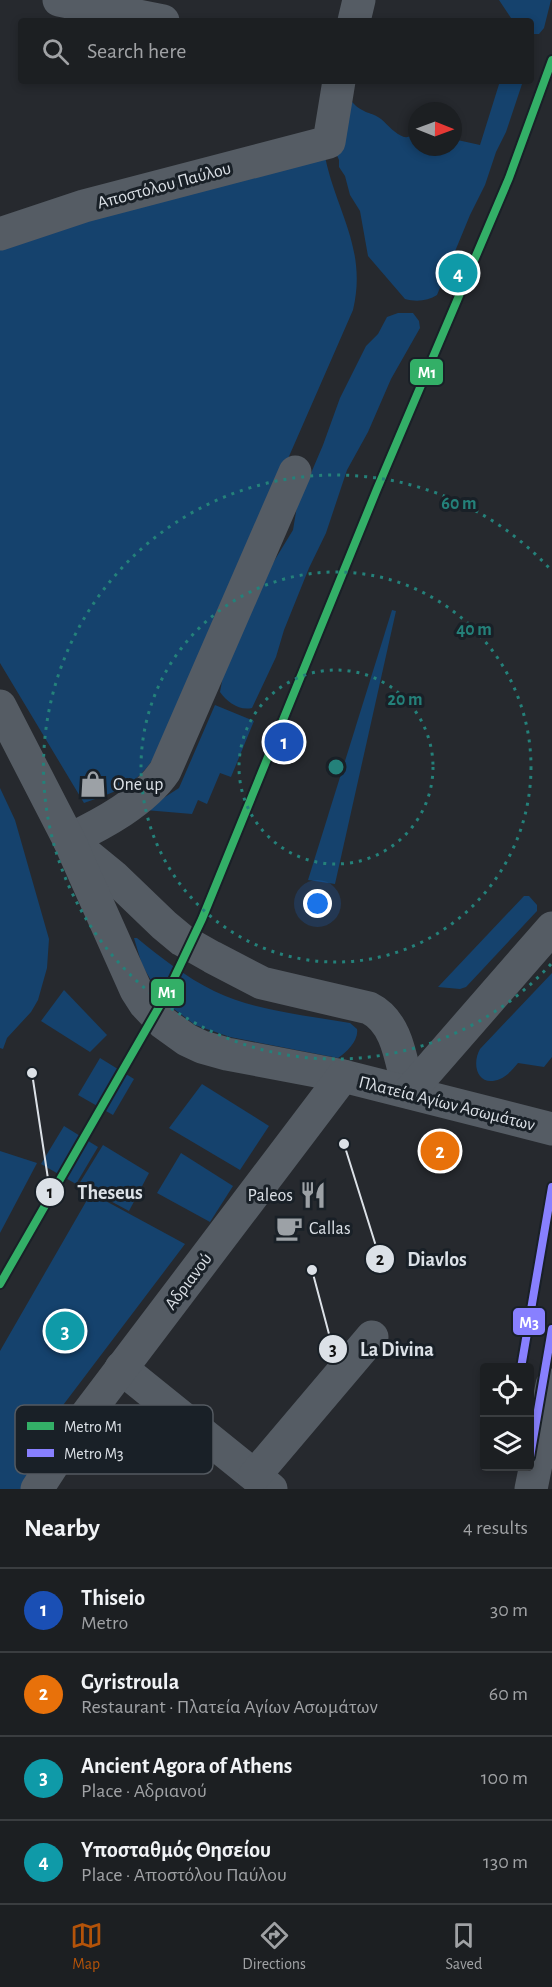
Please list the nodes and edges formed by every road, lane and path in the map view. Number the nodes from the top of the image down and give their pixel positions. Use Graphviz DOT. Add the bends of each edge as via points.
graph roads {
  1 [pos="58,0"];
  2 [pos="359,0"];
  3 [pos="148,18"];
  4 [pos="355,18"];
  5 [pos="339,84"];
  6 [pos="0,234"];
  7 [pos="295,472"];
  8 [pos="0,706"];
  9 [pos="69,840"];
  10 [pos="552,928"];
  11 [pos="343,1076"];
  12 [pos="409,1092"];
  13 [pos="552,1129"];
  14 [pos="372,1337"];
  15 [pos="121,1368"];
  16 [pos="552,1385"];
  17 [pos="94,1405"];
  18 [pos="167,1405"];
  19 [pos="213,1442"];
  20 [pos="47,1474"];
  21 [pos="263,1482"];
  22 [pos="38,1489"];
  23 [pos="531,1489"];
  1 -- 3 [label="street"];
  2 -- 4 [label="street"];
  5 -- 6 [label="street, Αποστόλου Παύλου" via="329,142 84,206"];
  7 -- 9 [label="street" via="165,771 146,792 103,824"];
  8 -- 9 [label="street, Πλατεία Αγίων Ασωμάτων"];
  9 -- 11 [label="street, Πλατεία Αγίων Ασωμάτων" via="127,973 145,1004 162,1022 202,1047"];
  9 -- 12 [label="street" via="182,940 212,957 262,982 369,1008 382,1016 391,1028"];
  10 -- 12 [label="street"];
  11 -- 12 [label="street, Πλατεία Αγίων Ασωμάτων"];
  11 -- 15 [label="street, Αδριανού"];
  12 -- 13 [label="street, Πλατεία Αγίων Ασωμάτων"];
  14 -- 21 [label="street"];
  15 -- 17 [label="street, Αδριανού"];
  15 -- 18 [label="street"];
  16 -- 23 [label="street"];
  19 -- 21 [label="street"];
  20 -- 22 [label="street, Αδριανού"];
}
